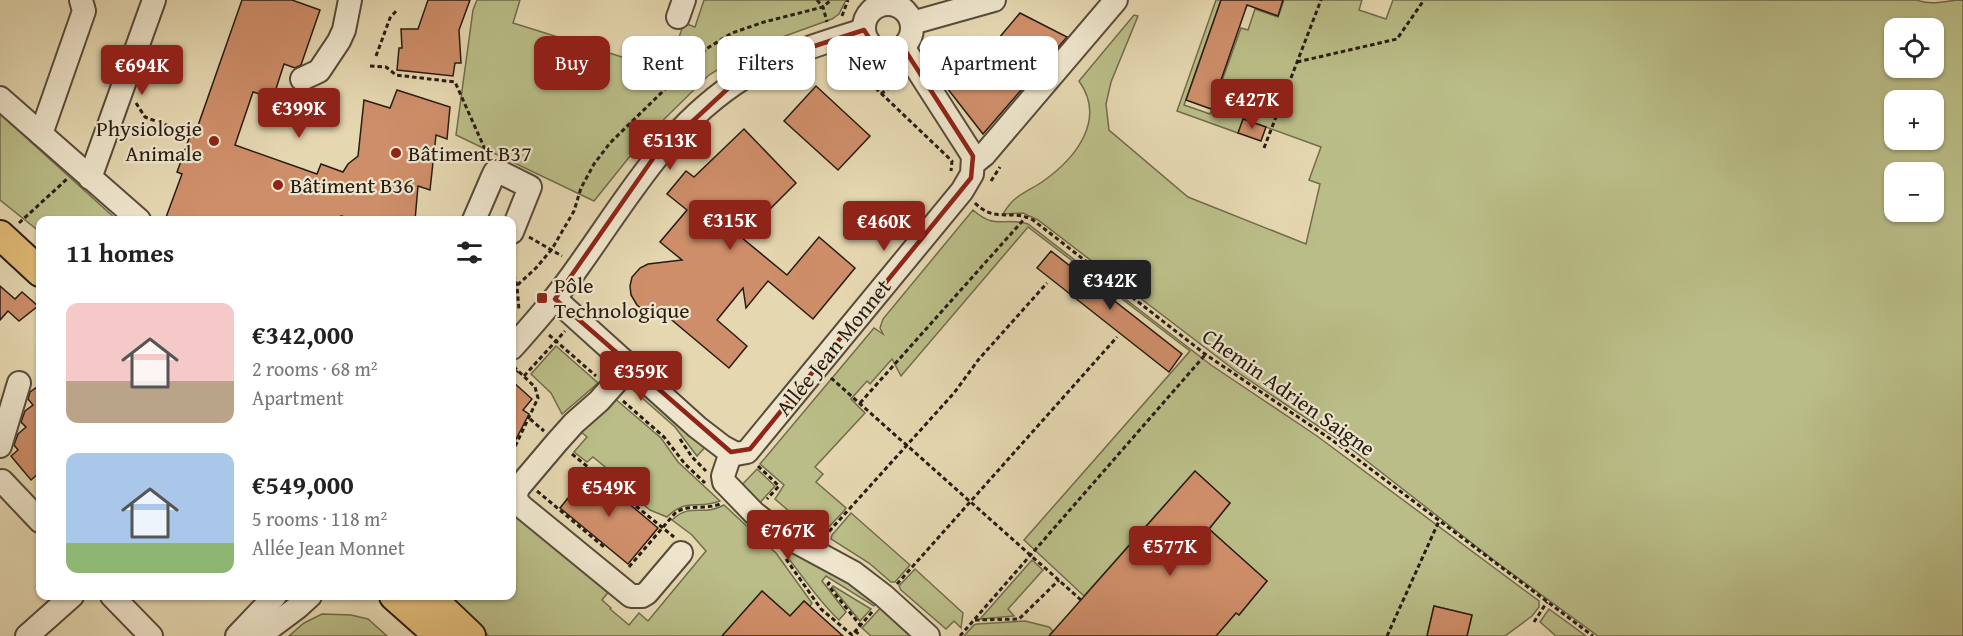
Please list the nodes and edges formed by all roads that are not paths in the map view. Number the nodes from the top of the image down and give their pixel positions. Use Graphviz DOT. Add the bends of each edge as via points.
graph roads {
  1 [pos="81,0"];
  2 [pos="154,0"];
  3 [pos="350,0"];
  4 [pos="994,0"];
  5 [pos="1116,0"];
  6 [pos="873,4"];
  7 [pos="912,23"];
  8 [pos="864,30"];
  9 [pos="866,36"];
  10 [pos="908,40"];
  11 [pos="908,55"];
  12 [pos="302,79"];
  13 [pos="0,98"];
  14 [pos="41,134"];
  15 [pos="974,163"];
  16 [pos="85,173"];
  17 [pos="134,216"];
  18 [pos="476,216"];
  19 [pos="516,221"];
  20 [pos="5,225"];
  21 [pos="36,244"];
  22 [pos="36,267"];
  23 [pos="555,299"];
  24 [pos="516,343"];
  25 [pos="631,365"];
  26 [pos="18,383"];
  27 [pos="0,446"];
  28 [pos="731,452"];
  29 [pos="1,480"];
  30 [pos="36,517"];
  31 [pos="679,547"];
  32 [pos="68,600"];
  33 [pos="116,600"];
  34 [pos="271,600"];
  35 [pos="290,600"];
  36 [pos="306,600"];
  37 [pos="412,601"];
  38 [pos="27,636"];
  39 [pos="151,636"];
  40 [pos="237,636"];
  41 [pos="258,636"];
  42 [pos="439,636"];
  43 [pos="471,636"];
  44 [pos="928,636"];
  1 -- 14 [label="street" via="84,11"];
  2 -- 16 [label="street" via="121,97"];
  3 -- 12 [label="street" via="339,41 319,71"];
  4 -- 7 [label="street"];
  5 -- 15 [label="street"];
  6 -- 7 [label="street" via="896,5"];
  6 -- 8 [label="street"];
  7 -- 10 [label="street"];
  8 -- 9 [label="street"];
  8 -- 23 [label="street" via="764,66 707,104 654,158"];
  11 -- 15 [label="street"];
  13 -- 14 [label="street"];
  14 -- 16 [label="street"];
  15 -- 28 [label="street, Allée Jean Monnet" via="968,201 818,364 750,449 740,454"];
  16 -- 17 [label="street"];
  18 -- 19 [label="street" via="495,172 500,172 530,188"];
  20 -- 21 [label="main road"];
  20 -- 22 [label="main road"];
  23 -- 24 [label="street"];
  23 -- 25 [label="street"];
  25 -- 28 [label="street"];
  25 -- 31 [label="street" via="524,481 516,493 517,502 631,596 647,592"];
  26 -- 27 [label="street"];
  28 -- 44 [label="street" via="723,476 726,485 754,513 780,533 854,573"];
  29 -- 30 [label="street"];
  32 -- 38 [label="street"];
  33 -- 39 [label="street"];
  34 -- 40 [label="street"];
  35 -- 41 [label="street"];
  36 -- 41 [label="street"];
  37 -- 42 [label="main road"];
  37 -- 43 [label="main road"];
}
